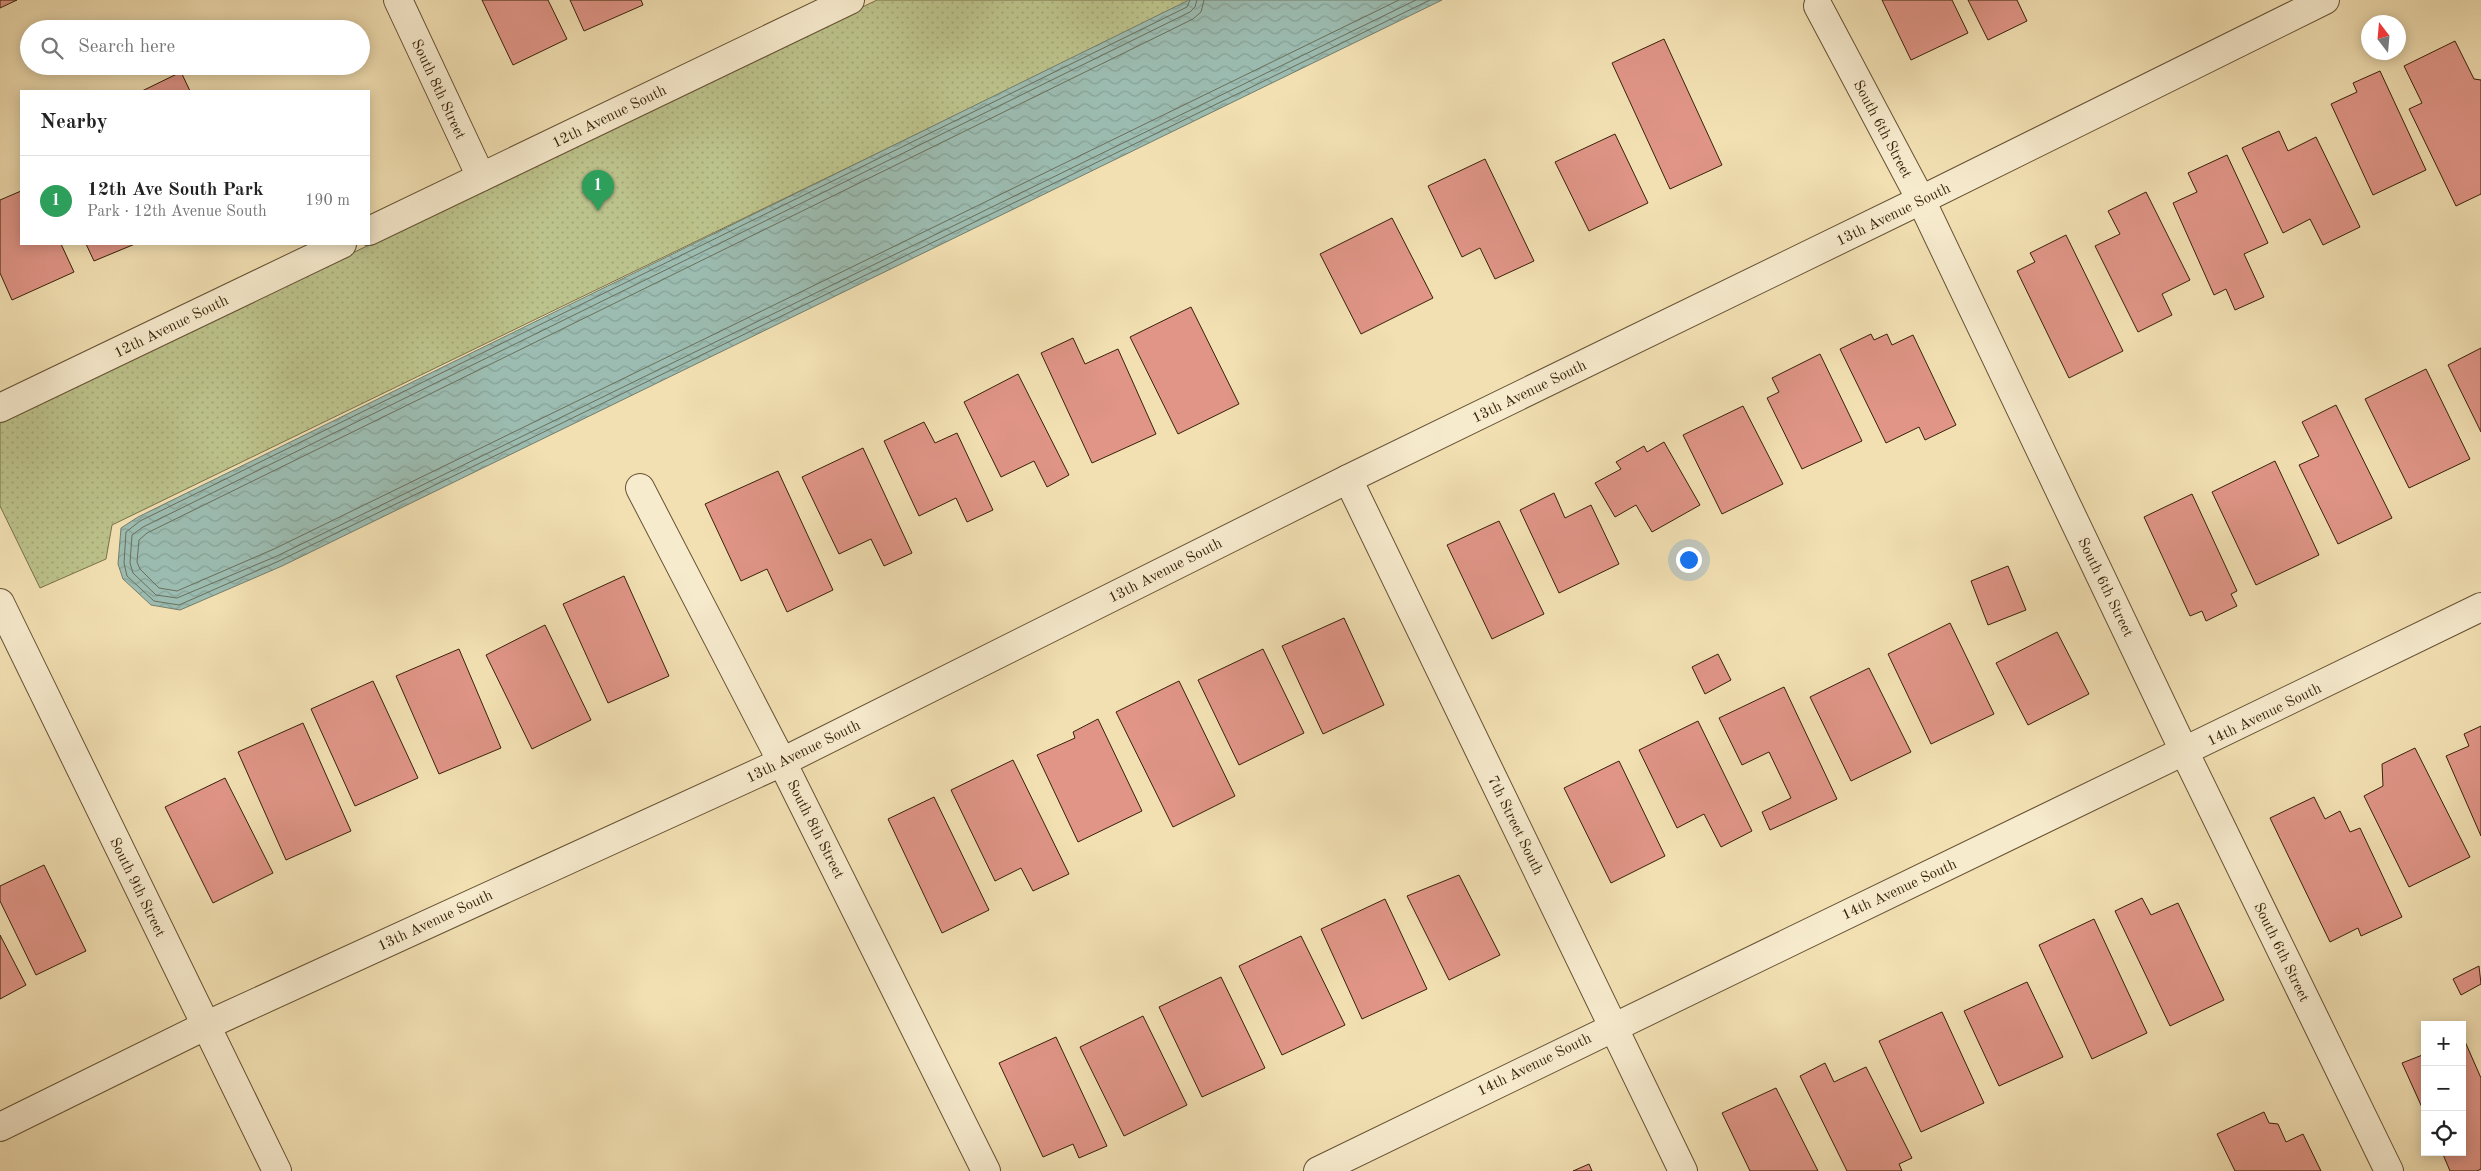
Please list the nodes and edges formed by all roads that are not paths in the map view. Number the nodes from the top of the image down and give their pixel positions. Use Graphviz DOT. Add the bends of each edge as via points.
graph roads {
  1 [pos="398,0"];
  2 [pos="850,0"];
  3 [pos="2324,0"];
  4 [pos="1818,6"];
  5 [pos="481,177"];
  6 [pos="1921,200"];
  7 [pos="370,231"];
  8 [pos="340,245"];
  9 [pos="0,408"];
  10 [pos="1348,479"];
  11 [pos="640,488"];
  12 [pos="0,603"];
  13 [pos="2481,608"];
  14 [pos="2185,753"];
  15 [pos="782,762"];
  16 [pos="1613,1025"];
  17 [pos="205,1026"];
  18 [pos="0,1127"];
  19 [pos="277,1171"];
  20 [pos="986,1171"];
  21 [pos="1318,1171"];
  22 [pos="1684,1171"];
  23 [pos="2389,1171"];
  1 -- 5 [label="street, South 8th Street"];
  2 -- 5 [label="street, 12th Avenue South"];
  3 -- 6 [label="street, 13th Avenue South"];
  4 -- 6 [label="street, South 6th Street"];
  5 -- 7 [label="street, 12th Avenue South"];
  6 -- 10 [label="street, 13th Avenue South"];
  6 -- 14 [label="street, South 6th Street"];
  8 -- 9 [label="street, 12th Avenue South"];
  10 -- 15 [label="street, 13th Avenue South"];
  10 -- 16 [label="street, 7th Street South"];
  11 -- 15 [label="street, South 8th Street"];
  12 -- 17 [label="street, South 9th Street"];
  13 -- 14 [label="street, 14th Avenue South"];
  14 -- 16 [label="street, 14th Avenue South"];
  14 -- 23 [label="street, South 6th Street"];
  15 -- 17 [label="street, 13th Avenue South"];
  15 -- 20 [label="street, South 8th Street"];
  16 -- 21 [label="street, 14th Avenue South"];
  16 -- 22 [label="street, 7th Street South"];
  17 -- 18 [label="street, 13th Avenue South"];
  17 -- 19 [label="street, South 9th Street"];
}
